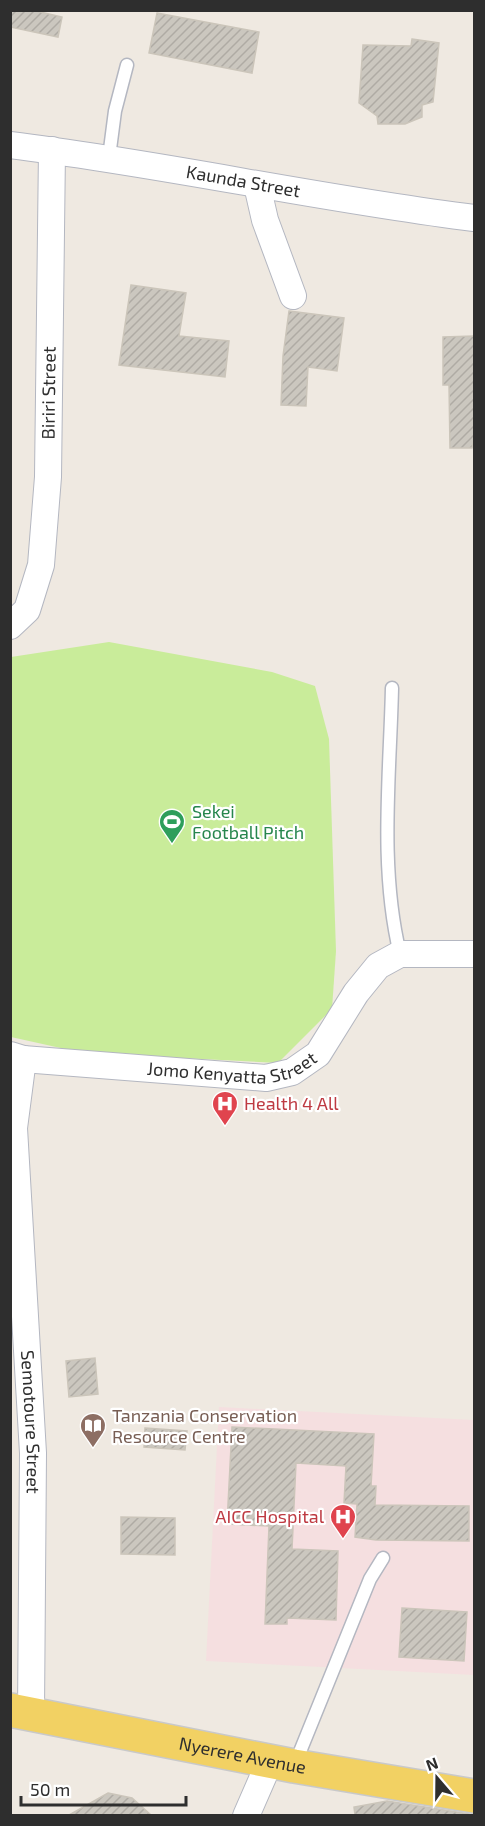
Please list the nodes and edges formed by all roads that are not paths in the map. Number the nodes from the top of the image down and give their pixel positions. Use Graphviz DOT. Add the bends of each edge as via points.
graph roads {
  1 [pos="127,65"];
  2 [pos="10,145"];
  3 [pos="52,150"];
  4 [pos="109,157"];
  5 [pos="258,185"];
  6 [pos="474,218"];
  7 [pos="293,296"];
  8 [pos="10,626"];
  9 [pos="392,688"];
  10 [pos="400,954"];
  11 [pos="474,954"];
  12 [pos="17,1057"];
  13 [pos="383,1558"];
  14 [pos="21,1712"];
  15 [pos="282,1763"];
  16 [pos="474,1796"];
  17 [pos="246,1815"];
  1 -- 4 [label="lane"];
  2 -- 3 [label="street, Kaunda Street"];
  3 -- 4 [label="street, Kaunda Street"];
  3 -- 8 [label="street, Biriri Street" via="48,477 41,565 27,610"];
  4 -- 5 [label="street, Kaunda Street"];
  5 -- 6 [label="street, Kaunda Street"];
  5 -- 7 [label="street" via="265,220"];
  9 -- 10 [label="lane" via="387,857 390,912"];
  10 -- 11 [label="street"];
  10 -- 12 [label="street, Jomo Kenyatta Street" via="378,966 318,1054 292,1072 266,1078"];
  12 -- 14 [label="street, Semotoure Street" via="14,1128 33,1453"];
  13 -- 15 [label="lane"];
  14 -- 15 [label="main road, Nyerere Avenue"];
  15 -- 16 [label="main road, Nyerere Avenue"];
  15 -- 17 [label="street"];
}
